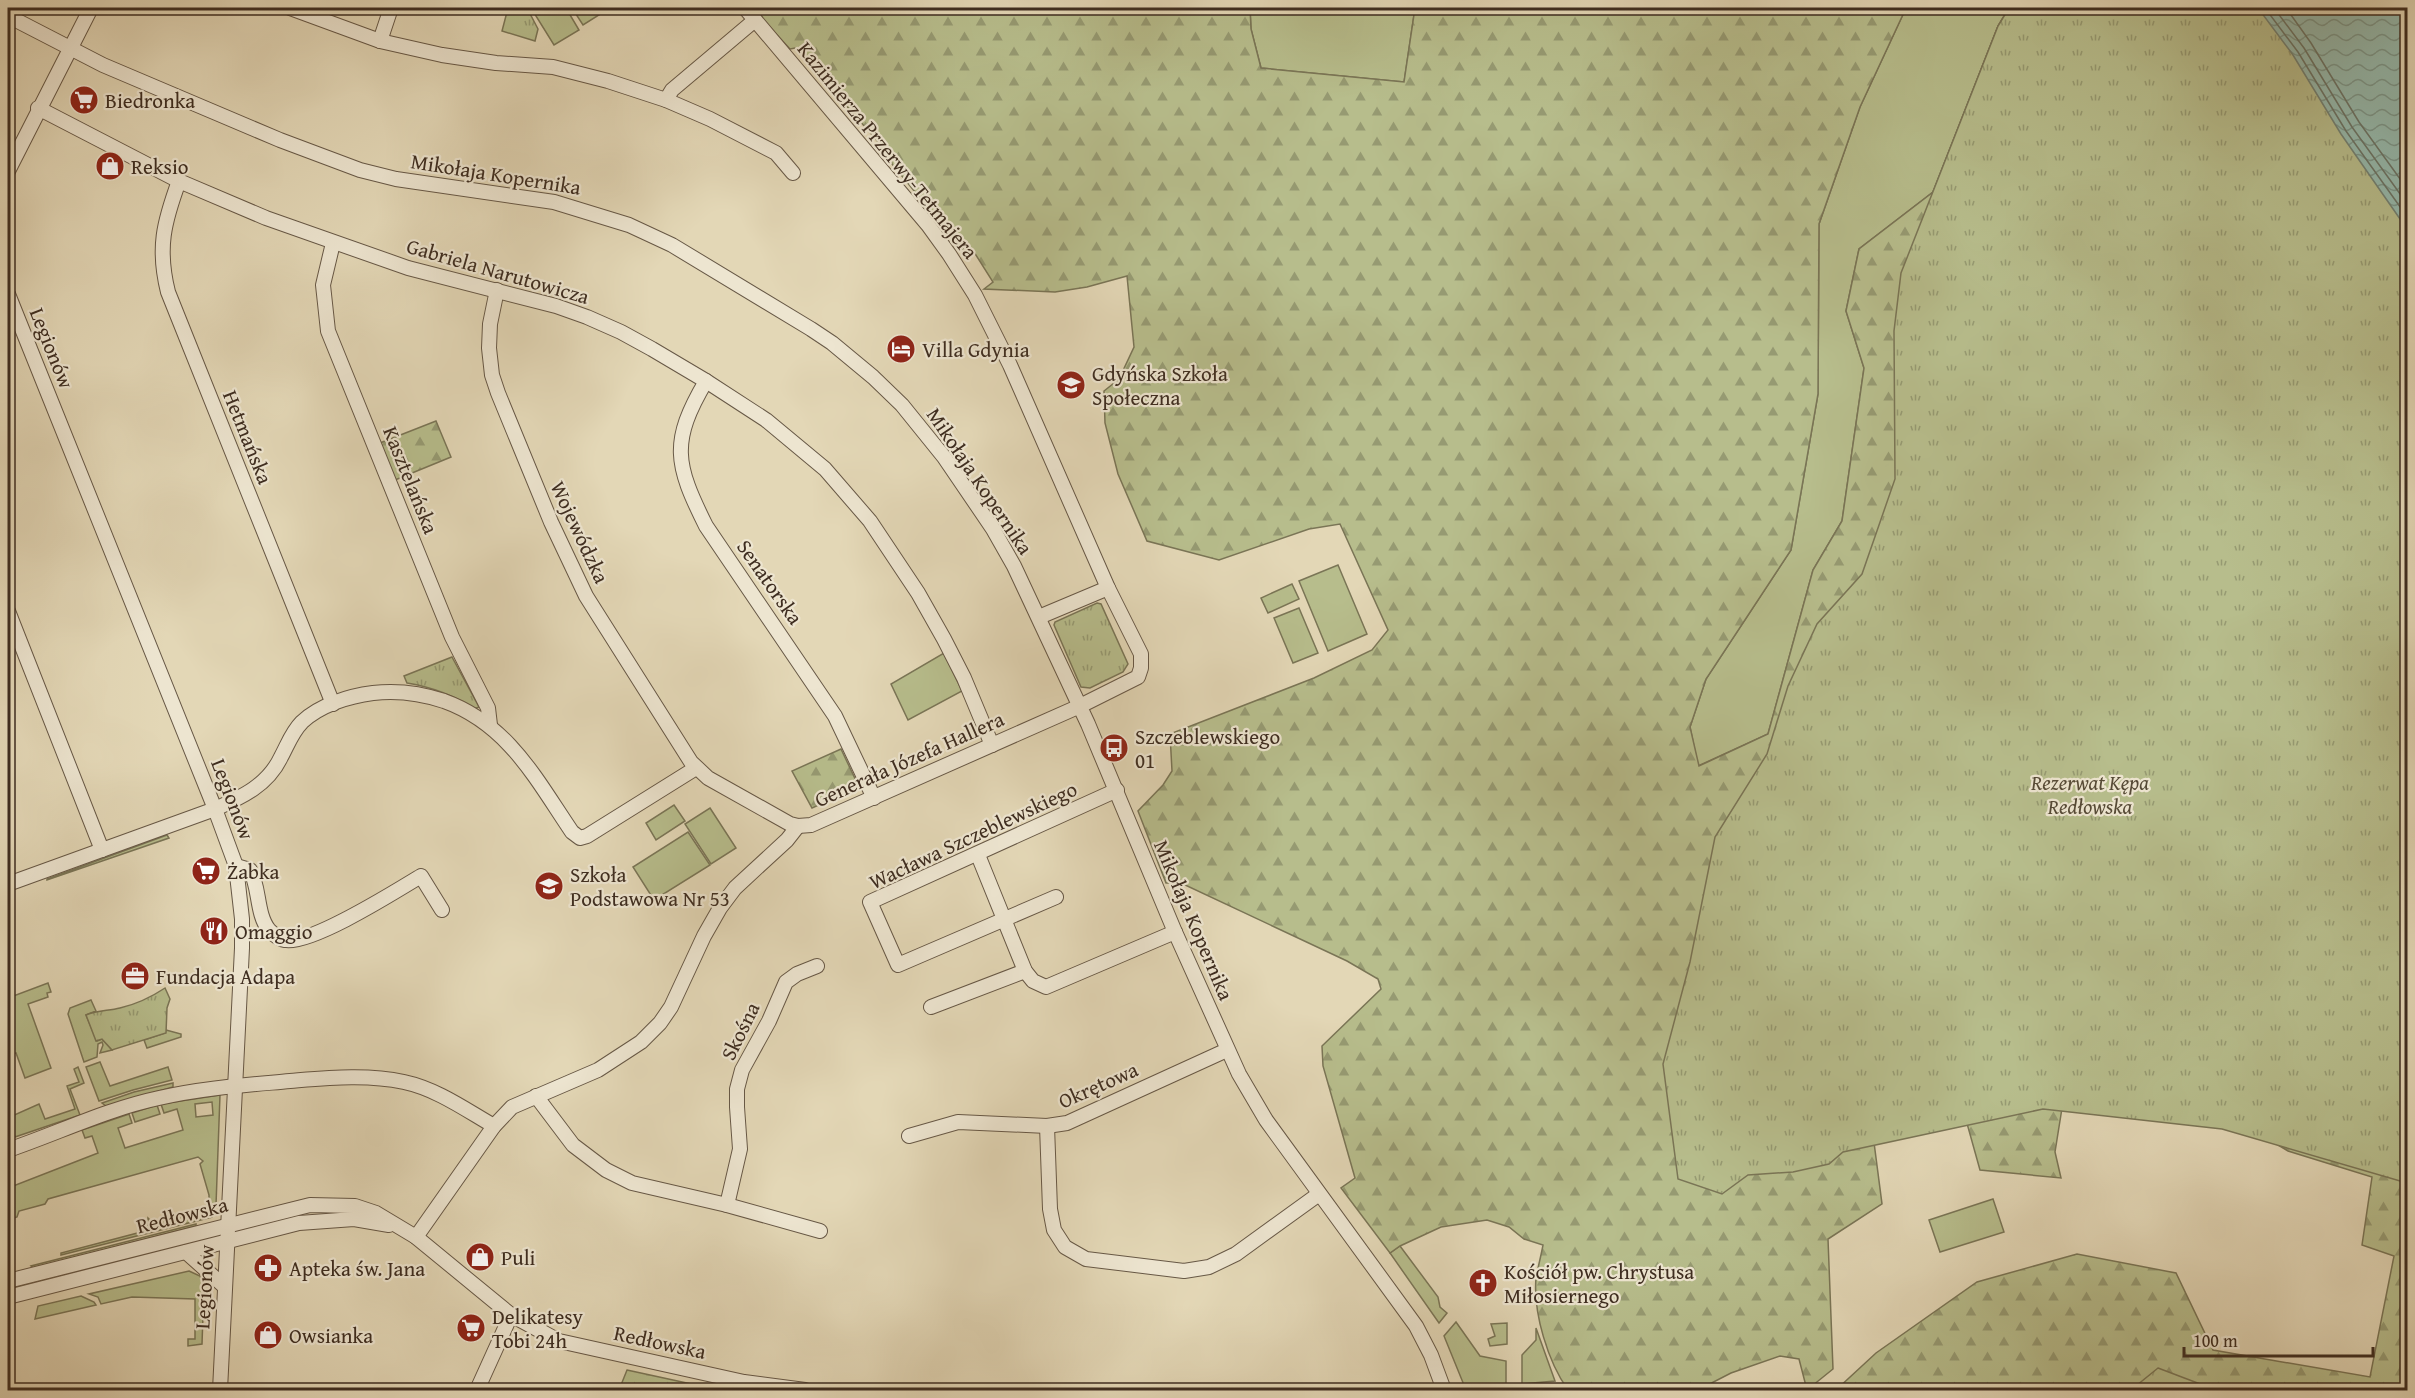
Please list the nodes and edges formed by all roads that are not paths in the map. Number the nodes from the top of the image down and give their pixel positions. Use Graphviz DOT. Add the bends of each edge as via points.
graph roads {
  1 [pos="91,8"];
  2 [pos="290,8"];
  3 [pos="391,8"];
  4 [pos="745,8"];
  5 [pos="8,16"];
  6 [pos="755,20"];
  7 [pos="380,41"];
  8 [pos="70,48"];
  9 [pos="666,100"];
  10 [pos="38,108"];
  11 [pos="8,171"];
  12 [pos="793,172"];
  13 [pos="179,181"];
  14 [pos="333,243"];
  15 [pos="496,290"];
  16 [pos="8,294"];
  17 [pos="706,381"];
  18 [pos="1108,588"];
  19 [pos="8,611"];
  20 [pos="1039,617"];
  21 [pos="333,704"];
  22 [pos="1080,706"];
  23 [pos="490,725"];
  24 [pos="992,746"];
  25 [pos="696,768"];
  26 [pos="1117,790"];
  27 [pos="874,798"];
  28 [pos="215,809"];
  29 [pos="798,826"];
  30 [pos="102,850"];
  31 [pos="978,855"];
  32 [pos="236,867"];
  33 [pos="8,884"];
  34 [pos="1056,897"];
  35 [pos="442,910"];
  36 [pos="1005,919"];
  37 [pos="1175,932"];
  38 [pos="817,966"];
  39 [pos="1025,971"];
  40 [pos="931,1007"];
  41 [pos="1227,1050"];
  42 [pos="236,1086"];
  43 [pos="536,1096"];
  44 [pos="494,1126"];
  45 [pos="1047,1126"];
  46 [pos="909,1136"];
  47 [pos="8,1150"];
  48 [pos="1319,1194"];
  49 [pos="727,1205"];
  50 [pos="228,1225"];
  51 [pos="400,1227"];
  52 [pos="820,1231"];
  53 [pos="416,1237"];
  54 [pos="227,1241"];
  55 [pos="186,1252"];
  56 [pos="8,1281"];
  57 [pos="225,1287"];
  58 [pos="8,1297"];
  59 [pos="510,1315"];
  60 [pos="220,1390"];
  61 [pos="477,1390"];
  62 [pos="805,1390"];
  63 [pos="1444,1390"];
  1 -- 8 [label="street"];
  2 -- 7 [label="street"];
  3 -- 7 [label="street"];
  4 -- 6 [label="street, Kazimierza Przerwy-Tetmajera"];
  5 -- 8 [label="street, Mikołaja Kopernika"];
  6 -- 9 [label="street" via="672,90"];
  6 -- 18 [label="street, Kazimierza Przerwy-Tetmajera" via="912,207 962,274 1010,365"];
  7 -- 9 [label="street" via="442,55 576,71"];
  8 -- 10 [label="street"];
  8 -- 20 [label="street, Mikołaja Kopernika" via="220,115 360,170 396,179 554,202 628,225 672,245 832,343 902,405 944,457 993,529"];
  9 -- 12 [label="street" via="770,149"];
  10 -- 11 [label="street"];
  10 -- 13 [label="street, Gabriela Narutowicza"];
  13 -- 14 [label="street, Gabriela Narutowicza"];
  13 -- 21 [label="street, Hetmańska" via="162,242 168,292"];
  14 -- 15 [label="street, Gabriela Narutowicza" via="408,268"];
  14 -- 23 [label="street, Kasztelańska" via="323,285 328,331 452,636 488,708"];
  15 -- 17 [label="street, Gabriela Narutowicza" via="556,306 621,332"];
  15 -- 25 [label="street, Wojewódzka" via="490,324 492,375 542,501 586,596"];
  16 -- 28 [label="street, Legionów"];
  17 -- 24 [label="street, Gabriela Narutowicza" via="795,443 825,469 870,521 944,639"];
  17 -- 27 [label="street, Senatorska" via="682,430 680,445 681,462 694,503 835,716"];
  18 -- 20 [label="street"];
  18 -- 22 [label="street, Kazimierza Przerwy-Tetmajera" via="1141,654 1141,668 1137,677"];
  19 -- 30 [label="street"];
  20 -- 22 [label="street, Mikołaja Kopernika"];
  21 -- 23 [label="street" via="359,695 409,691 452,704"];
  21 -- 28 [label="street" via="296,729 275,769 262,783"];
  22 -- 24 [label="street, Generała Józefa Hallera"];
  22 -- 26 [label="street, Mikołaja Kopernika"];
  23 -- 25 [label="street" via="516,752 580,838"];
  24 -- 27 [label="street, Generała Józefa Hallera"];
  25 -- 29 [label="street, Generała Józefa Hallera"];
  26 -- 31 [label="street, Wacława Szczeblewskiego"];
  26 -- 37 [label="street, Mikołaja Kopernika"];
  27 -- 29 [label="street, Generała Józefa Hallera" via="811,825"];
  28 -- 30 [label="street"];
  28 -- 32 [label="street, Legionów"];
  29 -- 43 [label="street" via="720,908 660,1023 641,1042 597,1070"];
  30 -- 33 [label="street"];
  31 -- 36 [label="street"];
  31 -- 36 [label="street, Wacława Szczeblewskiego" via="870,902 898,965"];
  32 -- 35 [label="street" via="250,870 265,923 284,940 296,940 344,921 421,876"];
  32 -- 42 [label="street, Legionów" via="242,919 235,947"];
  34 -- 36 [label="street"];
  36 -- 39 [label="street"];
  37 -- 39 [label="street" via="1046,987 1033,981"];
  37 -- 41 [label="street, Mikołaja Kopernika"];
  38 -- 49 [label="street, Skośna" via="786,982 742,1070 737,1089 740,1149"];
  39 -- 40 [label="street"];
  41 -- 45 [label="street, Okrętowa" via="1067,1123"];
  41 -- 48 [label="street, Mikołaja Kopernika" via="1266,1120"];
  42 -- 44 [label="street" via="352,1077 404,1082 441,1096"];
  42 -- 47 [label="street" via="157,1098"];
  42 -- 50 [label="street, Legionów"];
  43 -- 44 [label="street" via="512,1107"];
  43 -- 49 [label="street" via="573,1145 606,1170 632,1183"];
  44 -- 53 [label="street"];
  45 -- 46 [label="street, Okrętowa" via="958,1122"];
  45 -- 48 [label="street" via="1054,1230 1065,1247 1086,1259 1184,1271 1209,1267 1236,1254"];
  48 -- 63 [label="street, Mikołaja Kopernika" via="1416,1326"];
  49 -- 52 [label="street"];
  50 -- 51 [label="street, Redłowska" via="328,1204 355,1206"];
  50 -- 54 [label="street, Legionów"];
  50 -- 56 [label="street, Redłowska"];
  51 -- 53 [label="street, Redłowska"];
  51 -- 54 [label="street, Redłowska" via="354,1218 327,1219"];
  53 -- 59 [label="street, Redłowska"];
  54 -- 55 [label="street, Redłowska"];
  54 -- 57 [label="street, Legionów"];
  55 -- 57 [label="street"];
  55 -- 58 [label="street, Redłowska"];
  57 -- 60 [label="street, Legionów"];
  59 -- 61 [label="street"];
  59 -- 62 [label="street, Redłowska" via="560,1341 744,1382"];
}
